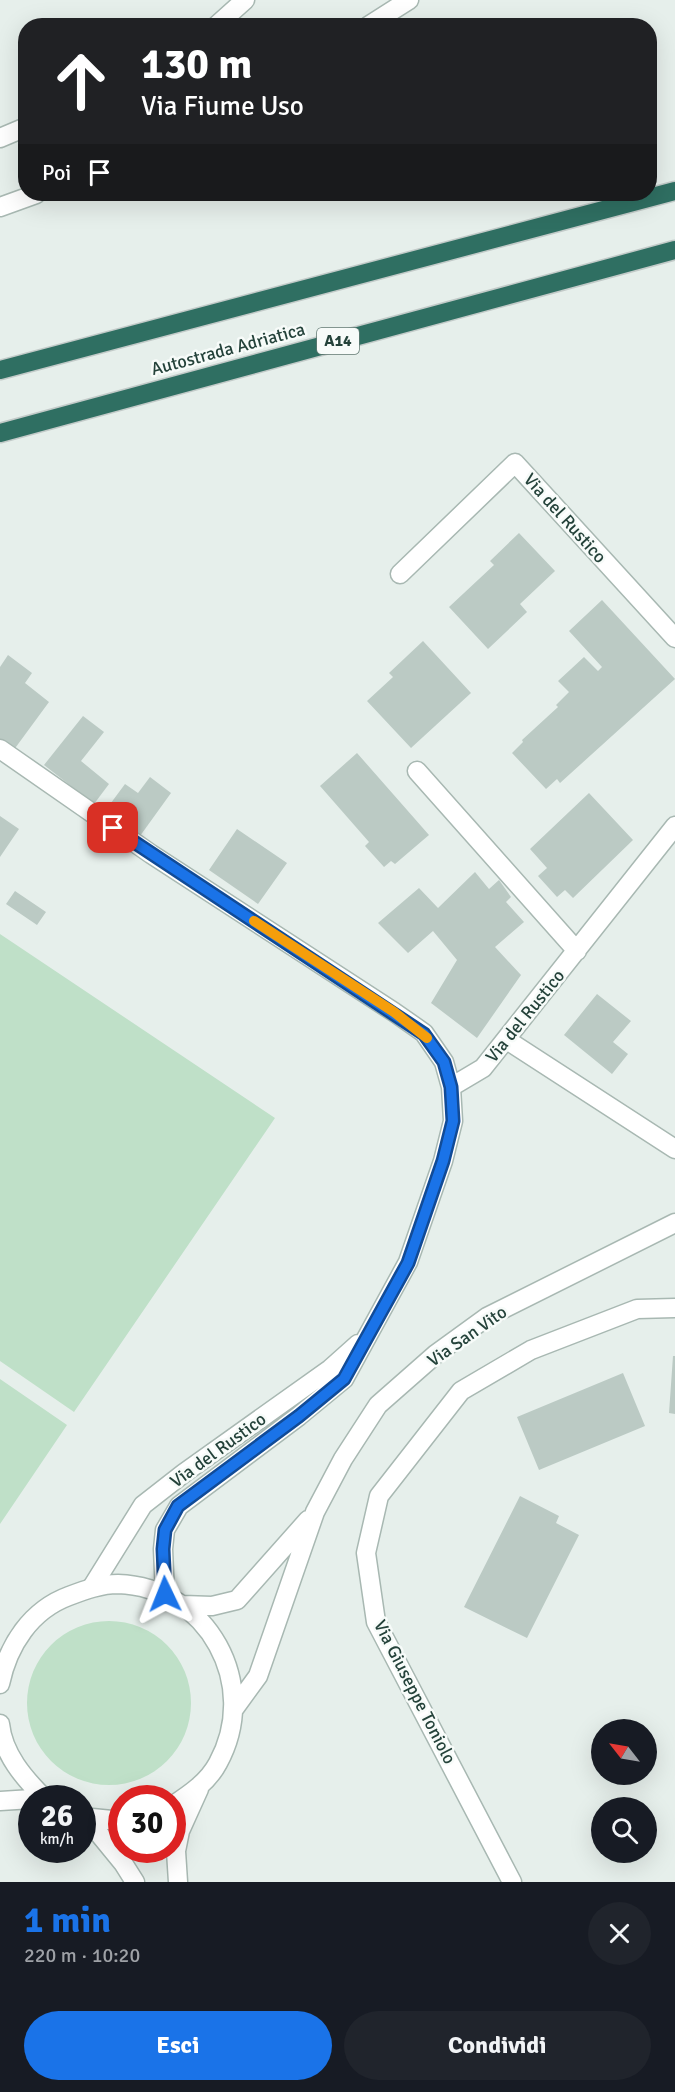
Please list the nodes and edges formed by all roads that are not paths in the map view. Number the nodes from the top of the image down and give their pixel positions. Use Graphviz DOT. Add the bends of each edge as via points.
graph roads {
  1 [pos="245,0"];
  2 [pos="409,0"];
  3 [pos="225,18"];
  4 [pos="381,18"];
  5 [pos="18,130"];
  6 [pos="0,138"];
  7 [pos="675,190"];
  8 [pos="657,195"];
  9 [pos="18,200"];
  10 [pos="634,201"];
  11 [pos="0,207"];
  12 [pos="675,250"];
  13 [pos="0,370"];
  14 [pos="0,433"];
  15 [pos="400,574"];
  16 [pos="675,638"];
  17 [pos="0,749"];
  18 [pos="417,771"];
  19 [pos="675,826"];
  20 [pos="577,951"];
  21 [pos="507,1040"];
  22 [pos="451,1087"];
  23 [pos="675,1149"];
  24 [pos="675,1223"];
  25 [pos="675,1308"];
  26 [pos="368,1335"];
  27 [pos="315,1512"];
  28 [pos="92,1587"];
  29 [pos="165,1594"];
  30 [pos="183,1605"];
  31 [pos="25,1627"];
  32 [pos="0,1655"];
  33 [pos="0,1684"];
  34 [pos="234,1709"];
  35 [pos="0,1724"];
  36 [pos="31,1785"];
  37 [pos="200,1787"];
  38 [pos="186,1796"];
  39 [pos="18,1800"];
  40 [pos="0,1801"];
  41 [pos="96,1831"];
  42 [pos="135,1882"];
  43 [pos="178,1882"];
  44 [pos="512,1882"];
  1 -- 3 [label="street"];
  2 -- 4 [label="street"];
  5 -- 6 [label="street"];
  7 -- 8 [label="highway"];
  9 -- 11 [label="street"];
  10 -- 13 [label="highway"];
  12 -- 14 [label="highway, Autostrada Adriatica / A14"];
  15 -- 16 [label="street, Via del Rustico" via="515,463"];
  17 -- 22 [label="street" via="424,1034 444,1062"];
  18 -- 20 [label="street, Via del Rustico"];
  19 -- 20 [label="street, Via del Rustico"];
  20 -- 21 [label="street, Via del Rustico"];
  21 -- 22 [label="street, Via del Rustico" via="483,1068"];
  21 -- 23 [label="street"];
  22 -- 26 [label="street, Via del Rustico" via="453,1121 443,1161 408,1263"];
  24 -- 27 [label="street, Via San Vito" via="487,1317 436,1354 378,1405"];
  25 -- 44 [label="street, Via Giuseppe Toniolo" via="637,1309 531,1350 461,1391 380,1496 366,1553 376,1622"];
  26 -- 28 [label="street, Via del Rustico" via="330,1369 143,1506"];
  26 -- 29 [label="street, Via del Rustico" via="344,1379 178,1506 165,1530"];
  27 -- 30 [label="street, Via San Vito" via="237,1600 212,1606"];
  27 -- 34 [label="street, Via San Vito" via="258,1676"];
  28 -- 29 [label="street" via="116,1584"];
  28 -- 31 [label="street" via="55,1601"];
  29 -- 30 [label="street"];
  30 -- 34 [label="street" via="212,1633 230,1669"];
  31 -- 32 [label="street"];
  31 -- 33 [label="street" via="5,1660"];
  34 -- 37 [label="street" via="229,1738 218,1764"];
  35 -- 36 [label="street" via="17,1770"];
  37 -- 38 [label="street"];
  37 -- 43 [label="street" via="180,1831 176,1851"];
  39 -- 40 [label="street"];
  41 -- 42 [label="street"];
}
